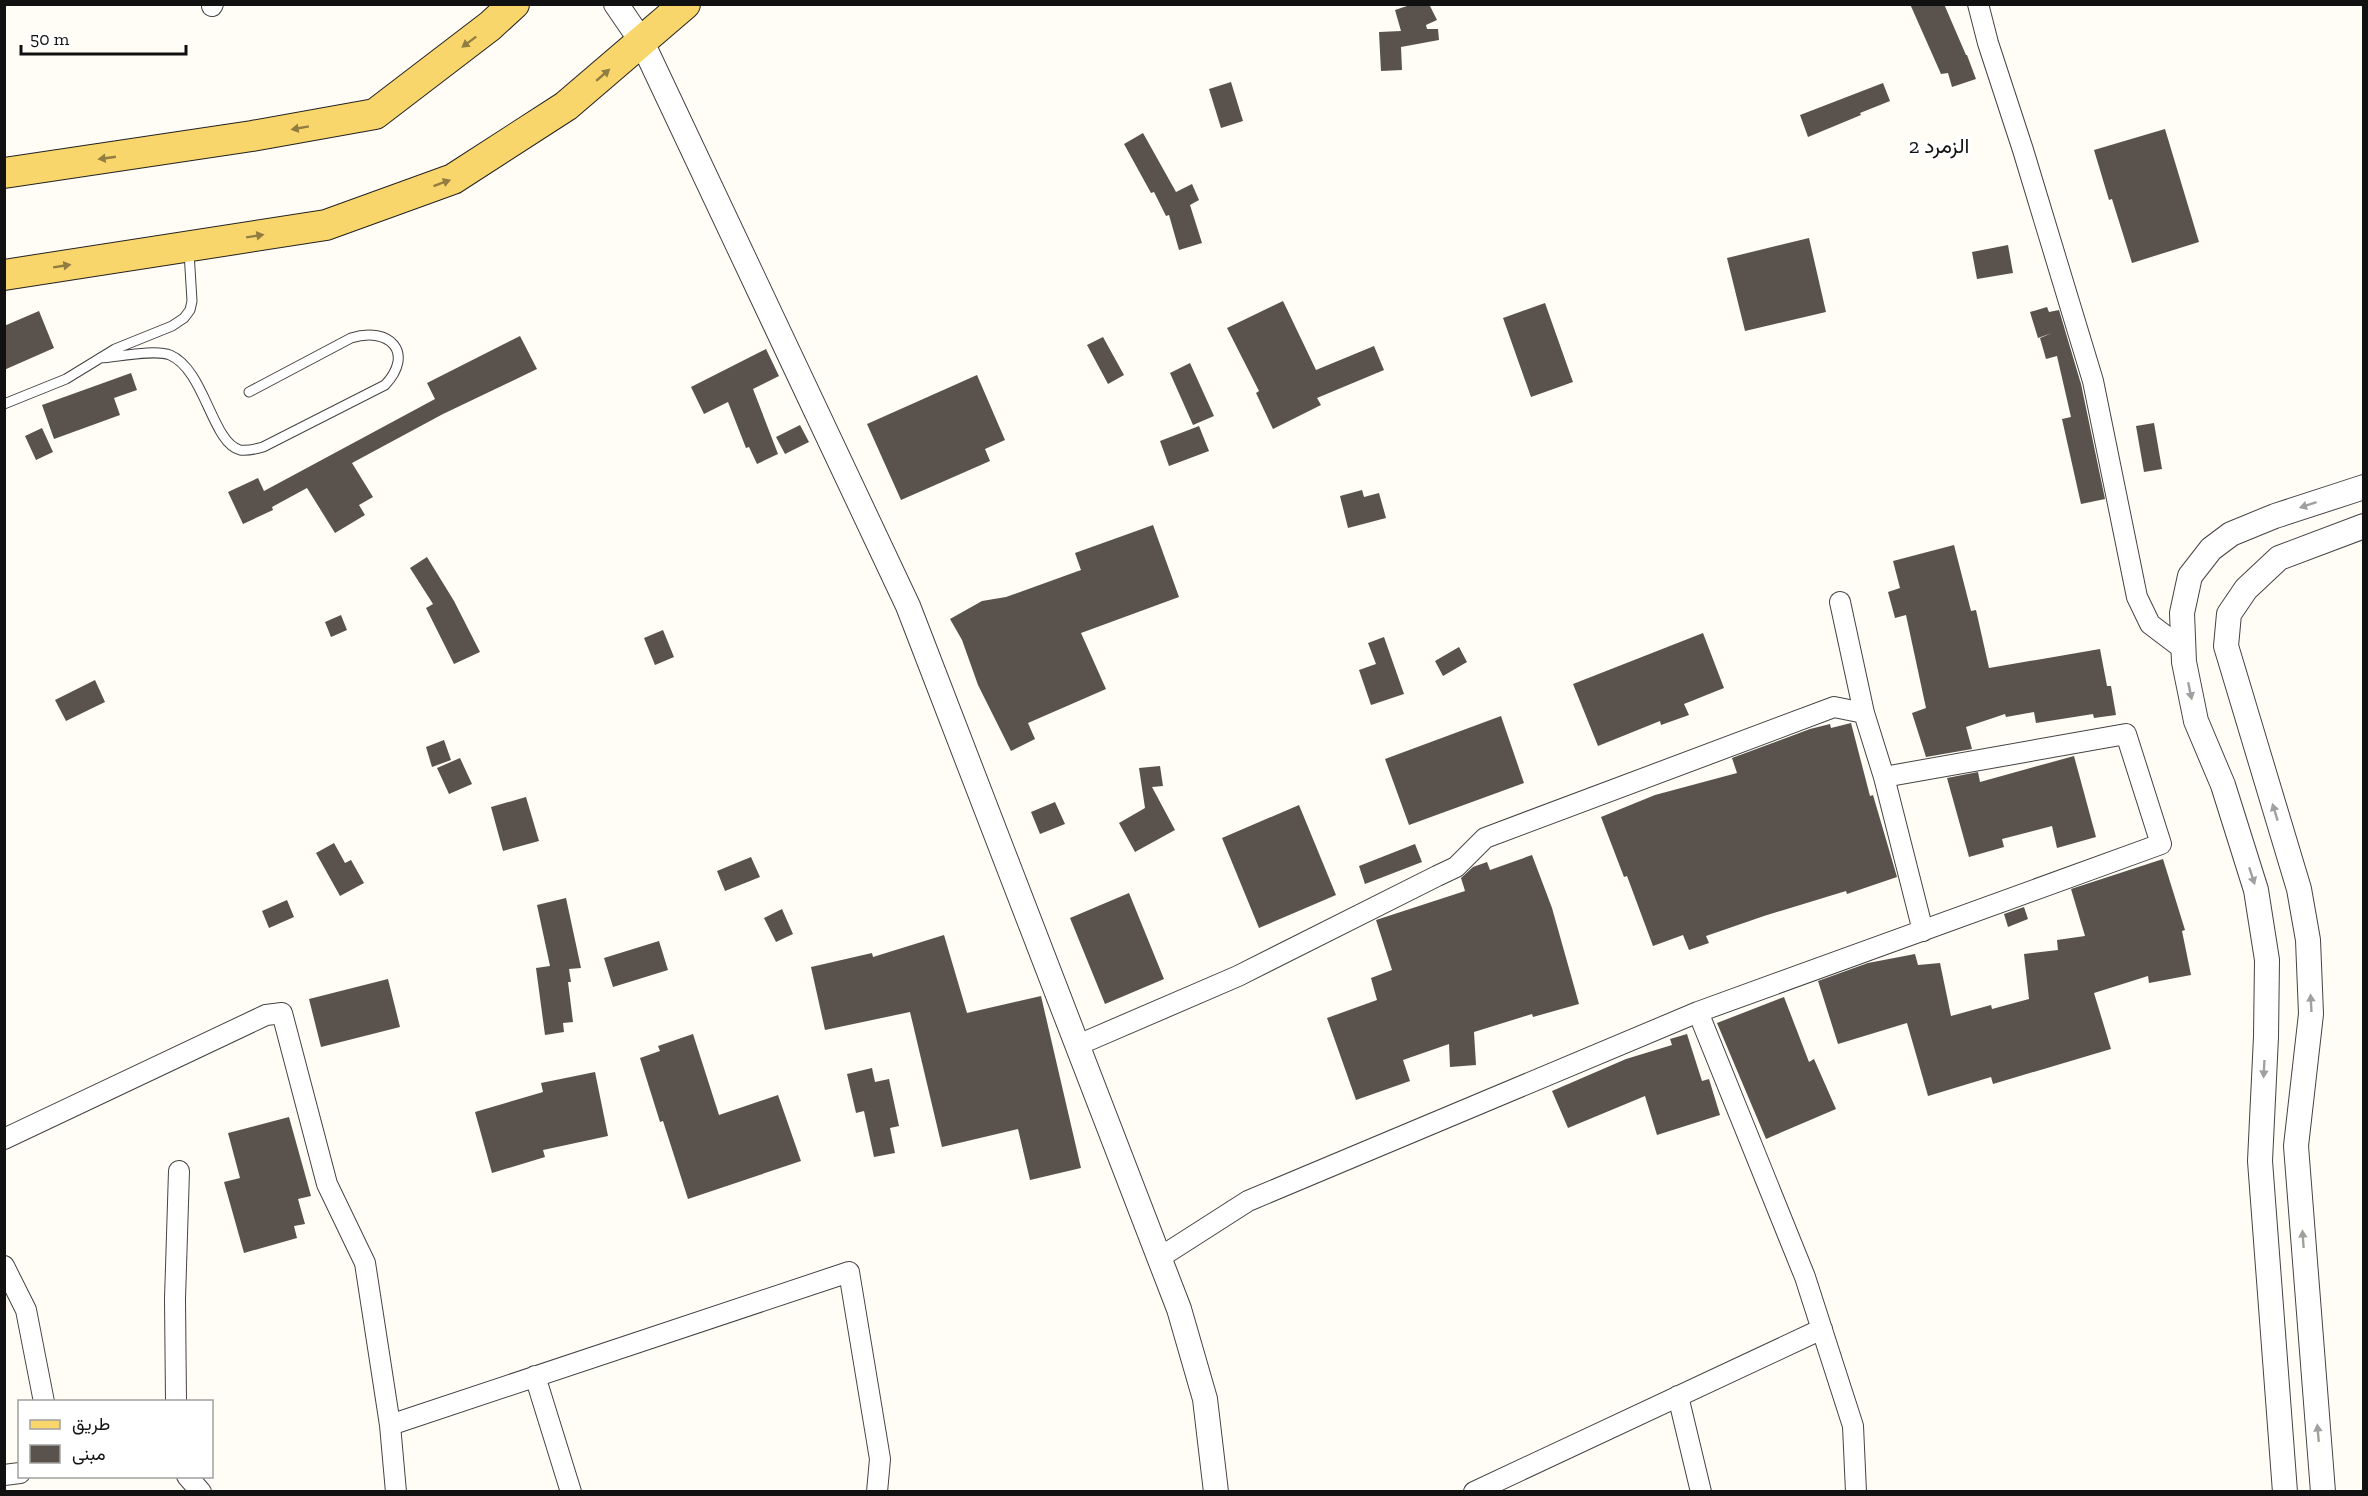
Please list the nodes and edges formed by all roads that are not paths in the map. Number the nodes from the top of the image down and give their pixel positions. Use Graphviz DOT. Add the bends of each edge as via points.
graph roads {
  1 [pos="514,4"];
  2 [pos="616,4"];
  3 [pos="685,4"];
  4 [pos="1978,4"];
  5 [pos="642,42"];
  6 [pos="4,172"];
  7 [pos="188,246"];
  8 [pos="4,275"];
  9 [pos="100,358"];
  10 [pos="249,392"];
  11 [pos="4,404"];
  12 [pos="2364,488"];
  13 [pos="2364,526"];
  14 [pos="1840,602"];
  15 [pos="2183,649"];
  16 [pos="1864,713"];
  17 [pos="1884,777"];
  18 [pos="1923,930"];
  19 [pos="1698,1012"];
  20 [pos="1078,1046"];
  21 [pos="4,1139"];
  22 [pos="179,1171"];
  23 [pos="1159,1258"];
  24 [pos="4,1266"];
  25 [pos="1822,1329"];
  26 [pos="535,1376"];
  27 [pos="1678,1396"];
  28 [pos="44,1400"];
  29 [pos="176,1400"];
  30 [pos="390,1425"];
  31 [pos="189,1478"];
  32 [pos="201,1491"];
  33 [pos="396,1491"];
  34 [pos="571,1491"];
  35 [pos="877,1491"];
  36 [pos="1216,1491"];
  37 [pos="1474,1491"];
  38 [pos="1701,1491"];
  39 [pos="1857,1491"];
  40 [pos="2285,1491"];
  41 [pos="2323,1491"];
  1 -- 6 [label="main road, one-way" via="375,114"];
  2 -- 5 [label="street"];
  3 -- 5 [label="main road"];
  4 -- 15 [label="street" via="2093,381 2137,597 2150,624"];
  7 -- 5 [label="main road, one-way" via="326,225 453,179 566,106"];
  5 -- 20 [label="street" via="908,606"];
  8 -- 7 [label="main road, one-way"];
  7 -- 9 [label="lane" via="192,301 184,318"];
  9 -- 10 [label="lane" via="156,352 176,358 192,374 231,445 249,450 263,447 385,385 394,376 398,356 393,343 379,334 366,333"];
  9 -- 11 [label="lane" via="66,379"];
  12 -- 15 [label="street, one-way" via="2275,516 2231,534 2211,549 2190,576 2182,613"];
  41 -- 13 [label="street, one-way" via="2296,1146 2312,1014 2308,940 2299,889 2226,646 2229,614 2246,589 2279,558"];
  14 -- 16 [label="street"];
  15 -- 40 [label="street, one-way" via="2196,721 2223,786 2256,890 2266,960 2260,1161"];
  16 -- 17 [label="street"];
  16 -- 20 [label="street" via="1834,706 1485,838 1456,867 1238,976"];
  17 -- 18 [label="street"];
  17 -- 18 [label="street" via="2126,734 2161,844"];
  18 -- 19 [label="street"];
  19 -- 23 [label="street" via="1248,1201"];
  19 -- 25 [label="street" via="1805,1277"];
  20 -- 23 [label="street"];
  21 -- 30 [label="street" via="266,1015 282,1014 327,1184 364,1263"];
  22 -- 29 [label="street"];
  23 -- 36 [label="street" via="1179,1309 1205,1400"];
  24 -- 28 [label="street" via="26,1310"];
  25 -- 27 [label="street"];
  25 -- 39 [label="street" via="1853,1426"];
  26 -- 30 [label="street"];
  26 -- 34 [label="street"];
  26 -- 35 [label="street" via="849,1272 880,1459"];
  27 -- 37 [label="street"];
  27 -- 38 [label="street"];
  30 -- 33 [label="street"];
  31 -- 32 [label="street"];
}
